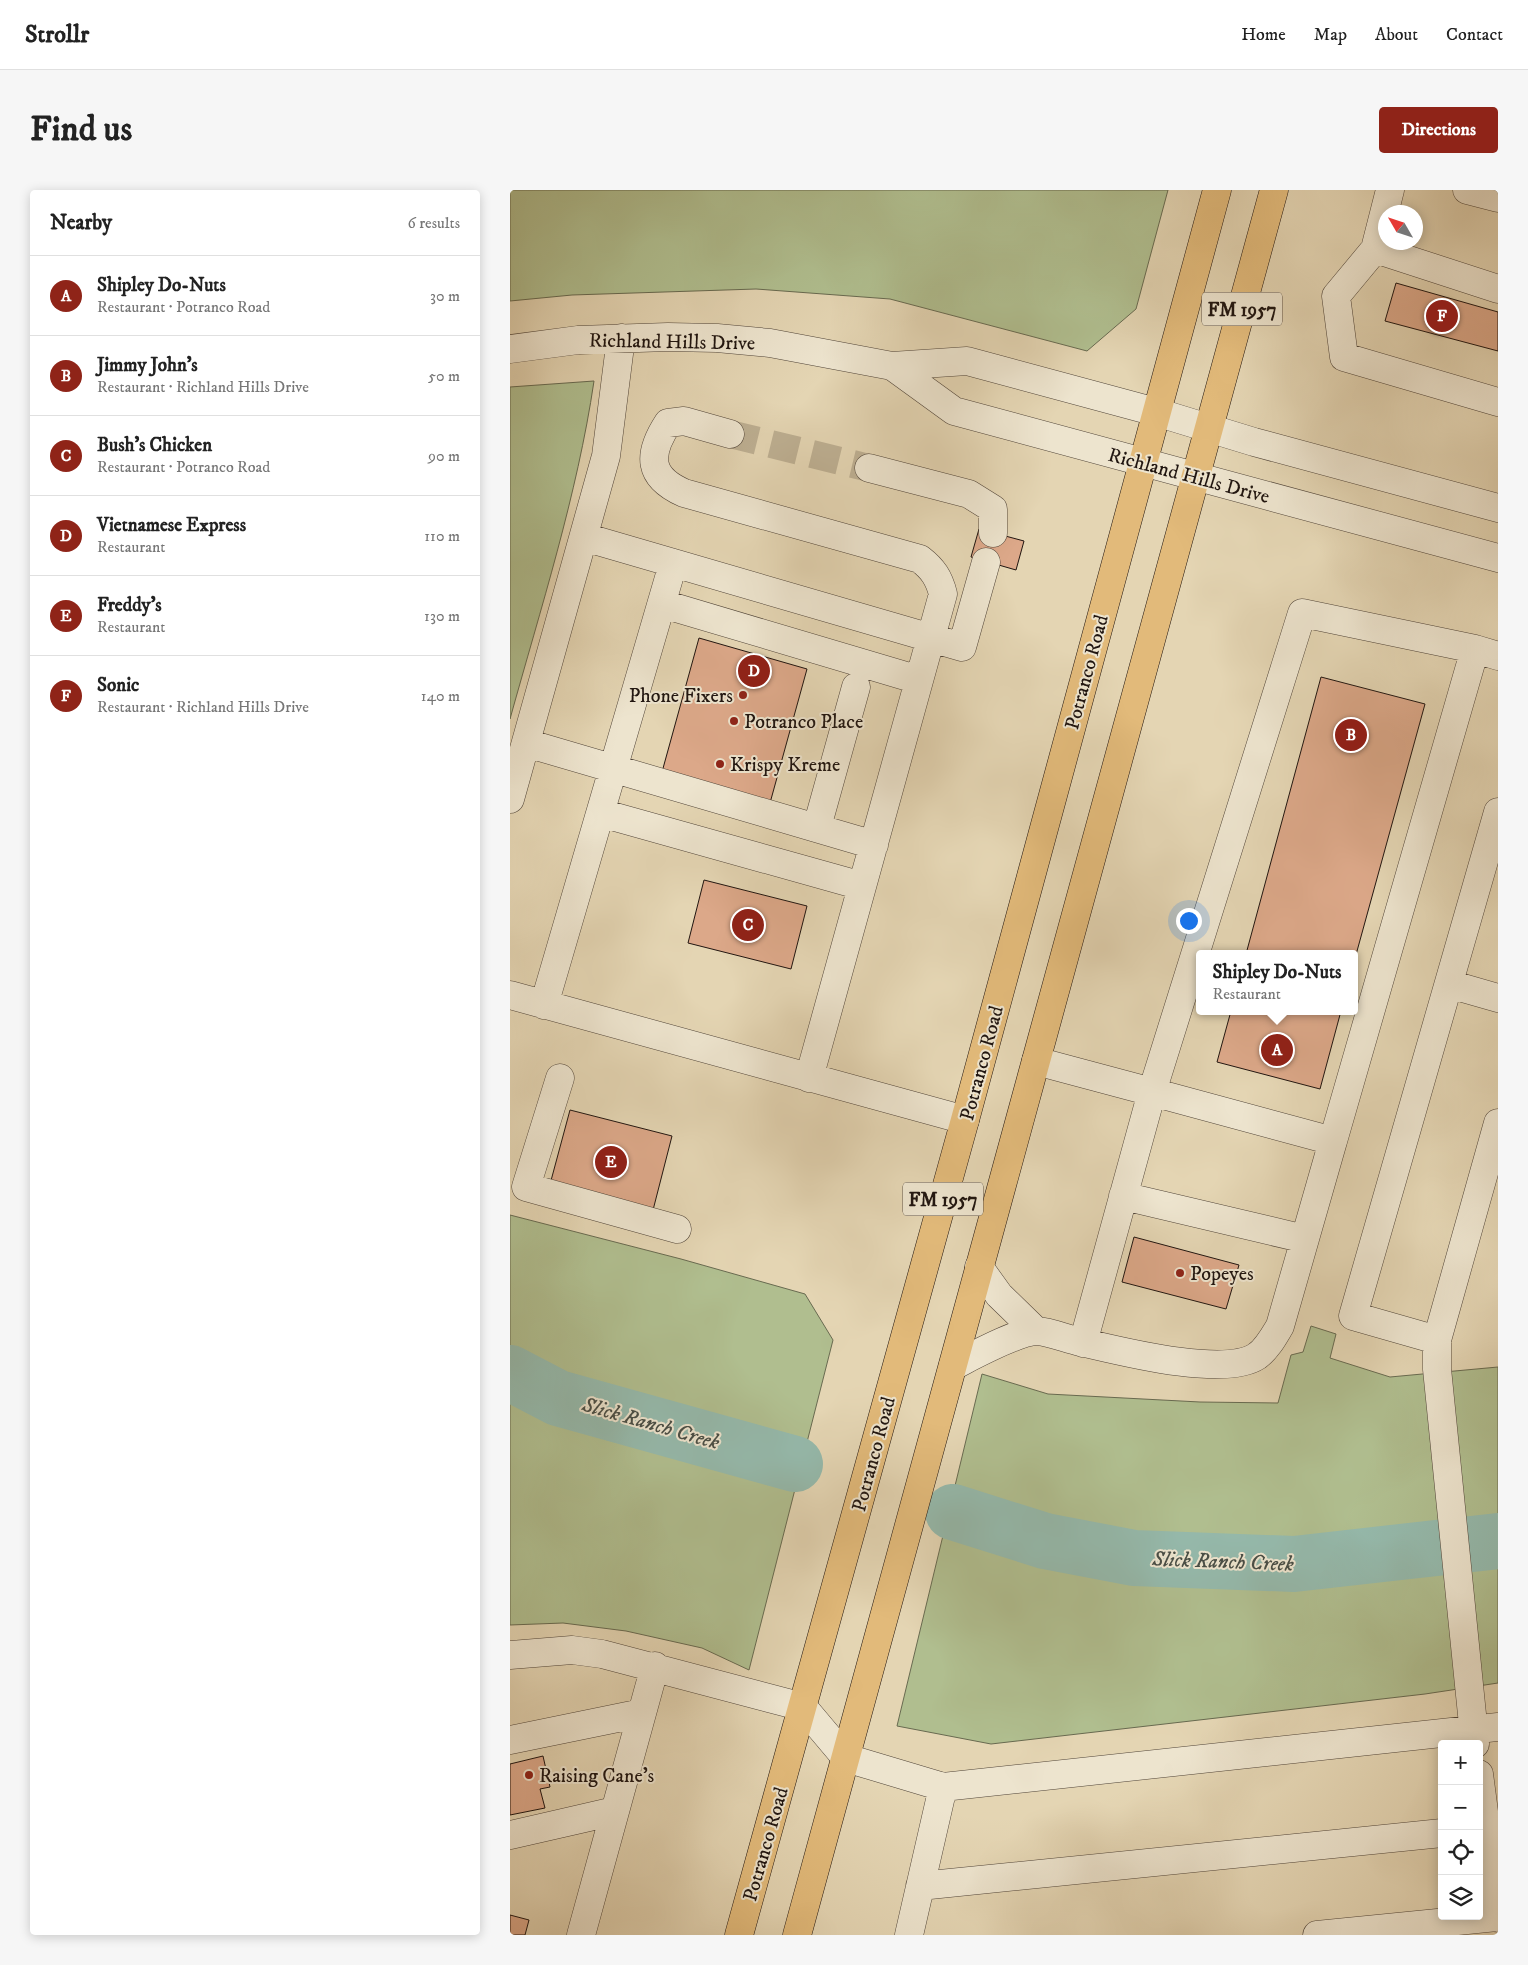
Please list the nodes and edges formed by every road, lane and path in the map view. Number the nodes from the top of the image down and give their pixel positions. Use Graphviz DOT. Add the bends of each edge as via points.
graph roads {
  1 [pos="1218,190"];
  2 [pos="1274,190"];
  3 [pos="1390,190"];
  4 [pos="1467,190"];
  5 [pos="1498,198"];
  6 [pos="1375,249"];
  7 [pos="1498,289"];
  8 [pos="621,338"];
  9 [pos="510,349"];
  10 [pos="892,366"];
  11 [pos="1498,402"];
  12 [pos="1156,412"];
  13 [pos="1209,428"];
  14 [pos="730,434"];
  15 [pos="1143,463"];
  16 [pos="869,468"];
  17 [pos="1195,477"];
  18 [pos="1498,508"];
  19 [pos="993,532"];
  20 [pos="584,537"];
  21 [pos="1498,558"];
  22 [pos="986,562"];
  23 [pos="673,564"];
  24 [pos="663,604"];
  25 [pos="930,638"];
  26 [pos="1486,653"];
  27 [pos="919,680"];
  28 [pos="856,687"];
  29 [pos="526,743"];
  30 [pos="613,768"];
  31 [pos="510,799"];
  32 [pos="1498,812"];
  33 [pos="601,813"];
  34 [pos="817,827"];
  35 [pos="874,845"];
  36 [pos="862,886"];
  37 [pos="1196,950"];
  38 [pos="1196,951"];
  39 [pos="1449,984"];
  40 [pos="510,995"];
  41 [pos="1498,998"];
  42 [pos="544,1005"];
  43 [pos="1036,1061"];
  44 [pos="560,1078"];
  45 [pos="809,1078"];
  46 [pos="1152,1092"];
  47 [pos="965,1120"];
  48 [pos="1498,1123"];
  49 [pos="1333,1142"];
  50 [pos="1123,1196"];
  51 [pos="677,1229"];
  52 [pos="1305,1239"];
  53 [pos="979,1267"];
  54 [pos="1036,1331"];
  55 [pos="1437,1340"];
  56 [pos="1083,1343"];
  57 [pos="953,1366"];
  58 [pos="510,1655"];
  59 [pos="655,1666"];
  60 [pos="803,1707"];
  61 [pos="642,1713"];
  62 [pos="1482,1733"];
  63 [pos="510,1740"];
  64 [pos="846,1758"];
  65 [pos="943,1787"];
  66 [pos="615,1811"];
  67 [pos="1483,1829"];
  68 [pos="1438,1833"];
  69 [pos="510,1835"];
  70 [pos="920,1886"];
  71 [pos="1498,1917"];
  72 [pos="1407,1931"];
  73 [pos="582,1935"];
  74 [pos="740,1935"];
  75 [pos="797,1935"];
  76 [pos="909,1935"];
  77 [pos="1318,1935"];
  1 -- 12 [label="main road, Potranco Road / FM 1957"];
  2 -- 13 [label="main road, FM 1957"];
  3 -- 6 [label="street"];
  4 -- 5 [label="street"];
  6 -- 7 [label="street"];
  6 -- 11 [label="street" via="1336,296 1344,358"];
  8 -- 9 [label="street, Richland Hills Drive"];
  8 -- 10 [label="street, Richland Hills Drive" via="716,338 770,343"];
  8 -- 20 [label="street" via="606,456"];
  10 -- 12 [label="street, Richland Hills Drive" via="967,361"];
  10 -- 15 [label="street, Richland Hills Drive" via="954,411"];
  12 -- 13 [label="street, Richland Hills Drive"];
  12 -- 15 [label="main road, Potranco Road / FM 1957"];
  13 -- 17 [label="main road, FM 1957"];
  13 -- 18 [label="street, Richland Hills Drive"];
  14 -- 25 [label="street" via="684,421 668,424 658,439 654,463 660,479 684,493 920,559 939,579 943,594"];
  15 -- 17 [label="street, Richland Hills Drive"];
  15 -- 47 [label="main road, Potranco Road / FM 1957"];
  16 -- 19 [label="street" via="982,500 993,509"];
  17 -- 21 [label="street, Richland Hills Drive"];
  17 -- 43 [label="main road, FM 1957"];
  20 -- 23 [label="street"];
  20 -- 29 [label="street"];
  22 -- 25 [label="street" via="962,647"];
  23 -- 24 [label="street"];
  23 -- 25 [label="street"];
  24 -- 27 [label="street"];
  24 -- 30 [label="street"];
  25 -- 27 [label="street"];
  26 -- 37 [label="street" via="1302,613"];
  26 -- 49 [label="street"];
  27 -- 35 [label="street"];
  28 -- 34 [label="street"];
  29 -- 30 [label="street"];
  29 -- 31 [label="street"];
  30 -- 33 [label="street"];
  30 -- 34 [label="street"];
  32 -- 39 [label="street"];
  33 -- 36 [label="street"];
  33 -- 42 [label="street"];
  34 -- 35 [label="street"];
  35 -- 36 [label="street"];
  36 -- 45 [label="street"];
  38 -- 46 [label="street"];
  39 -- 41 [label="street"];
  39 -- 55 [label="street" via="1354,1316"];
  40 -- 42 [label="street"];
  42 -- 45 [label="street"];
  43 -- 46 [label="street"];
  43 -- 53 [label="main road, FM 1957"];
  44 -- 51 [label="street" via="526,1187"];
  45 -- 47 [label="street"];
  46 -- 49 [label="street"];
  46 -- 50 [label="street"];
  47 -- 60 [label="main road, Potranco Road / FM 1957"];
  48 -- 55 [label="street"];
  49 -- 52 [label="street"];
  50 -- 52 [label="street"];
  50 -- 56 [label="street"];
  52 -- 56 [label="street" via="1280,1326 1257,1356 1233,1364 1197,1364"];
  53 -- 54 [label="street" via="999,1294"];
  53 -- 57 [label="main road, FM 1957"];
  54 -- 56 [label="street"];
  54 -- 57 [label="street" via="996,1344"];
  55 -- 62 [label="street" via="1437,1369 1471,1686"];
  57 -- 64 [label="main road, FM 1957"];
  58 -- 59 [label="street" via="572,1650"];
  59 -- 60 [label="street"];
  59 -- 61 [label="street"];
  60 -- 64 [label="street"];
  60 -- 74 [label="main road, Potranco Road / FM 1957"];
  61 -- 63 [label="street"];
  61 -- 66 [label="street"];
  62 -- 65 [label="street"];
  64 -- 65 [label="street"];
  64 -- 75 [label="main road, FM 1957"];
  65 -- 70 [label="street"];
  66 -- 69 [label="street"];
  66 -- 73 [label="street"];
  67 -- 71 [label="street"];
  68 -- 70 [label="street"];
  70 -- 76 [label="street"];
  71 -- 72 [label="street"];
  72 -- 77 [label="street"];
}
